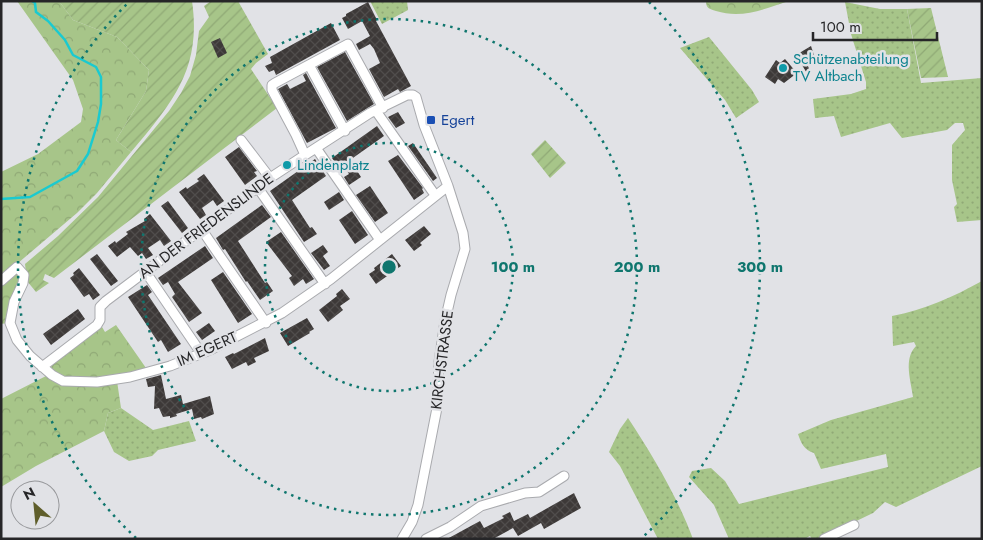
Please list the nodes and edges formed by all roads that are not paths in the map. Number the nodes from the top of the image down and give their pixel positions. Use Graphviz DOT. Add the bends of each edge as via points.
graph roads {
  1 [pos="309,65"];
  2 [pos="416,97"];
  3 [pos="379,109"];
  4 [pos="344,131"];
  5 [pos="241,140"];
  6 [pos="316,148"];
  7 [pos="305,155"];
  8 [pos="270,178"];
  9 [pos="448,186"];
  10 [pos="258,188"];
  11 [pos="435,195"];
  12 [pos="202,230"];
  13 [pos="380,240"];
  14 [pos="145,271"];
  15 [pos="1,281"];
  16 [pos="325,284"];
  17 [pos="266,323"];
  18 [pos="201,353"];
  19 [pos="42,367"];
  20 [pos="564,476"];
  21 [pos="854,525"];
  22 [pos="402,539"];
  23 [pos="426,539"];
  24 [pos="824,539"];
  1 -- 3 [label="street" via="348,44"];
  1 -- 4 [label="street"];
  1 -- 7 [label="street" via="275,83 272,88"];
  2 -- 3 [label="street, AN DER FRIEDENSLINDE" via="409,95"];
  2 -- 9 [label="street, KIRCHSTRASSE"];
  3 -- 4 [label="street, AN DER FRIEDENSLINDE"];
  3 -- 11 [label="street"];
  4 -- 6 [label="street, AN DER FRIEDENSLINDE"];
  5 -- 8 [label="street"];
  6 -- 7 [label="street, AN DER FRIEDENSLINDE"];
  6 -- 13 [label="street"];
  7 -- 8 [label="street, AN DER FRIEDENSLINDE"];
  8 -- 10 [label="street, AN DER FRIEDENSLINDE"];
  9 -- 11 [label="street, IM EGERT"];
  9 -- 22 [label="street, KIRCHSTRASSE" via="463,234 465,252 444,321 436,415 418,505"];
  10 -- 12 [label="street, AN DER FRIEDENSLINDE"];
  10 -- 16 [label="street"];
  11 -- 13 [label="street, IM EGERT"];
  12 -- 14 [label="street, AN DER FRIEDENSLINDE"];
  12 -- 17 [label="street"];
  13 -- 16 [label="street, IM EGERT"];
  14 -- 18 [label="street"];
  14 -- 19 [label="street, AN DER FRIEDENSLINDE" via="102,305 97,325"];
  15 -- 19 [label="street, IM EGERT" via="16,268 23,274 10,324 20,346"];
  16 -- 17 [label="street, IM EGERT"];
  17 -- 18 [label="street, IM EGERT"];
  18 -- 19 [label="street, IM EGERT" via="151,372 105,381 63,381"];
  20 -- 23 [label="street" via="539,492 481,506"];
  21 -- 24 [label="street"];
}
